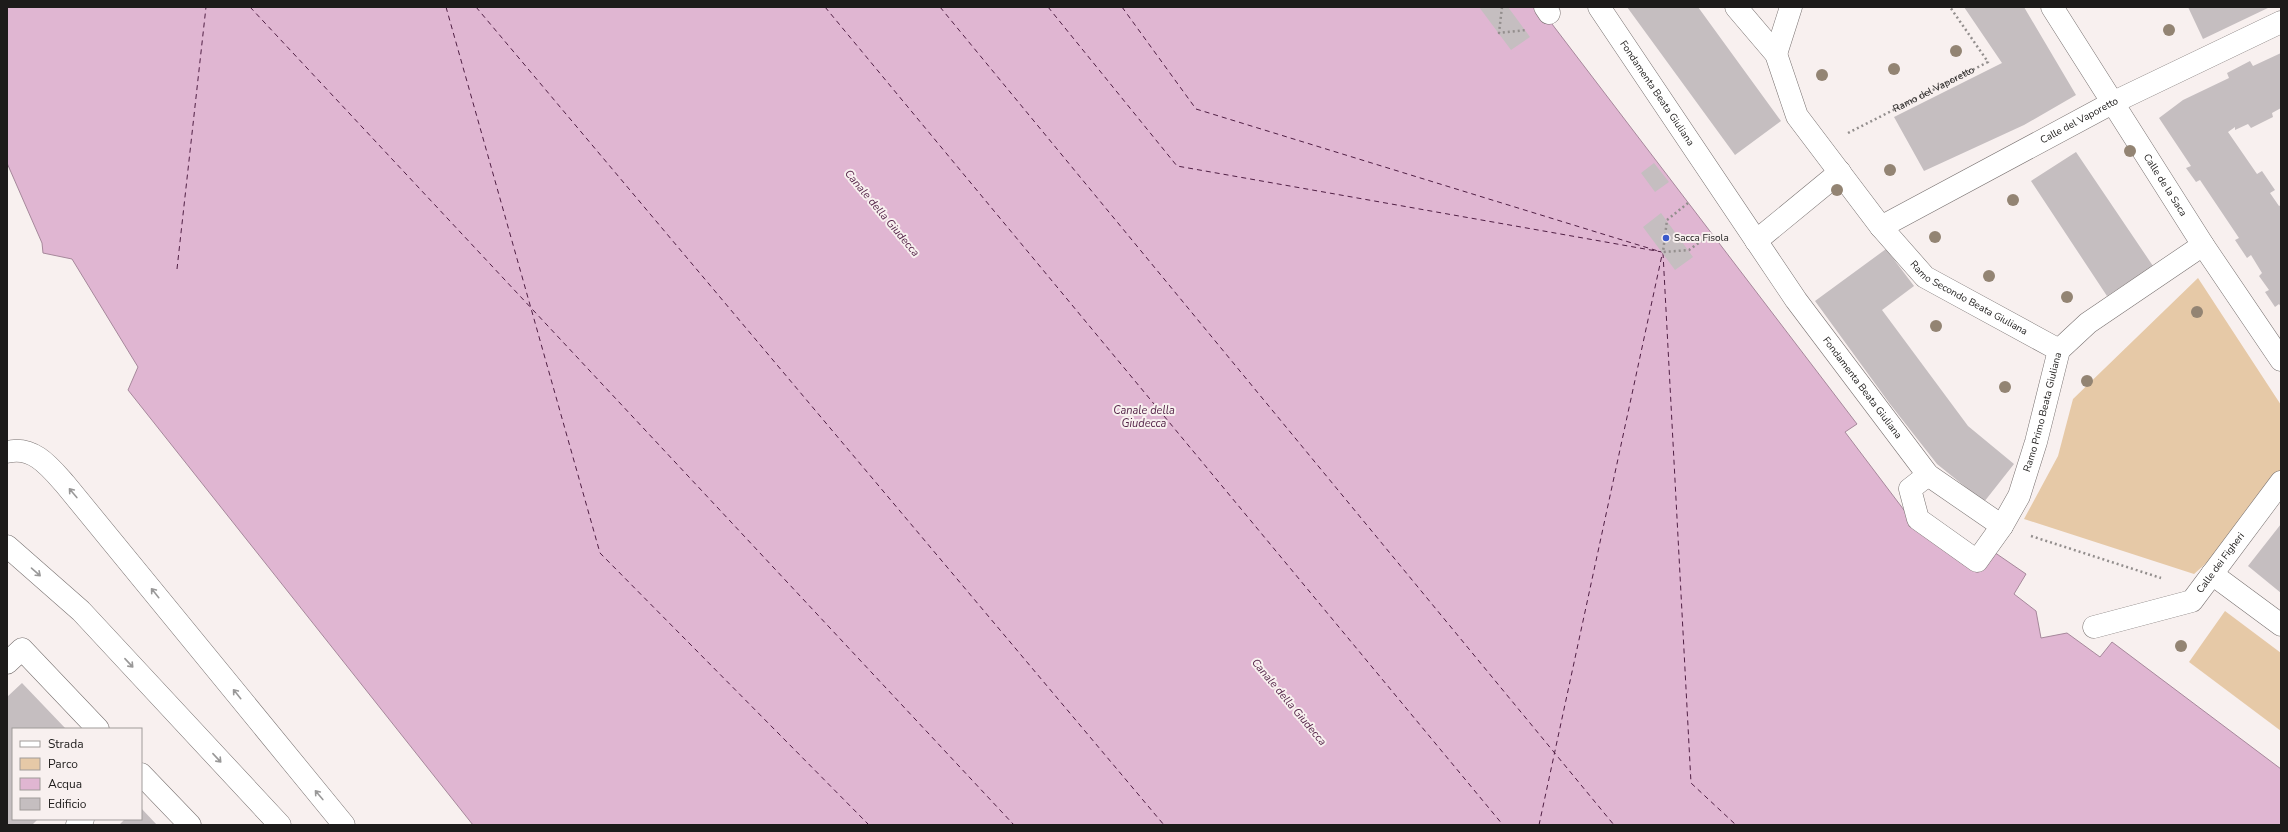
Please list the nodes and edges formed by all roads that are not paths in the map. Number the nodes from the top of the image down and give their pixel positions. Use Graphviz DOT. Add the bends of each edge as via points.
graph roads {
  1 [pos="1599,7"];
  2 [pos="1736,7"];
  3 [pos="1791,7"];
  4 [pos="2052,7"];
  5 [pos="2281,22"];
  6 [pos="1776,54"];
  7 [pos="2112,103"];
  8 [pos="1840,172"];
  9 [pos="1884,231"];
  10 [pos="1756,241"];
  11 [pos="2203,245"];
  12 [pos="2059,350"];
  13 [pos="2281,360"];
  14 [pos="7,452"];
  15 [pos="1928,474"];
  16 [pos="2281,482"];
  17 [pos="2002,526"];
  18 [pos="7,546"];
  19 [pos="2206,583"];
  20 [pos="2281,625"];
  21 [pos="2094,627"];
  22 [pos="7,664"];
  23 [pos="97,728"];
  24 [pos="142,775"];
  25 [pos="190,825"];
  26 [pos="280,825"];
  27 [pos="344,825"];
  1 -- 10 [label="street, Fondamenta Beata Giuliana"];
  2 -- 6 [label="street"];
  3 -- 6 [label="street"];
  4 -- 7 [label="street, Calle de la Saca"];
  5 -- 7 [label="street, Calle del Vaporetto"];
  6 -- 8 [label="street" via="1797,116"];
  7 -- 9 [label="street, Calle del Vaporetto"];
  7 -- 11 [label="street, Calle de la Saca"];
  8 -- 9 [label="street"];
  8 -- 10 [label="street"];
  9 -- 12 [label="street, Ramo Secondo Beata Giuliana" via="1924,277"];
  10 -- 15 [label="street, Fondamenta Beata Giuliana" via="1796,300"];
  11 -- 12 [label="street, Ramo Primo Beata Giuliana" via="2088,323"];
  11 -- 13 [label="street, Calle de la Saca"];
  12 -- 17 [label="street, Ramo Primo Beata Giuliana" via="2036,442 2018,496"];
  27 -- 14 [label="street, one-way" via="65,484 44,461 33,454"];
  15 -- 17 [label="street, Fondamenta Beata Giuliana"];
  15 -- 17 [label="street" via="1910,489 1918,519 1977,561"];
  16 -- 19 [label="street, Calle dei Figheri"];
  18 -- 26 [label="street, one-way" via="81,611"];
  19 -- 20 [label="street"];
  19 -- 21 [label="street, Calle dei Figheri" via="2192,601"];
  22 -- 23 [label="street" via="22,649"];
  24 -- 25 [label="street"];
}
